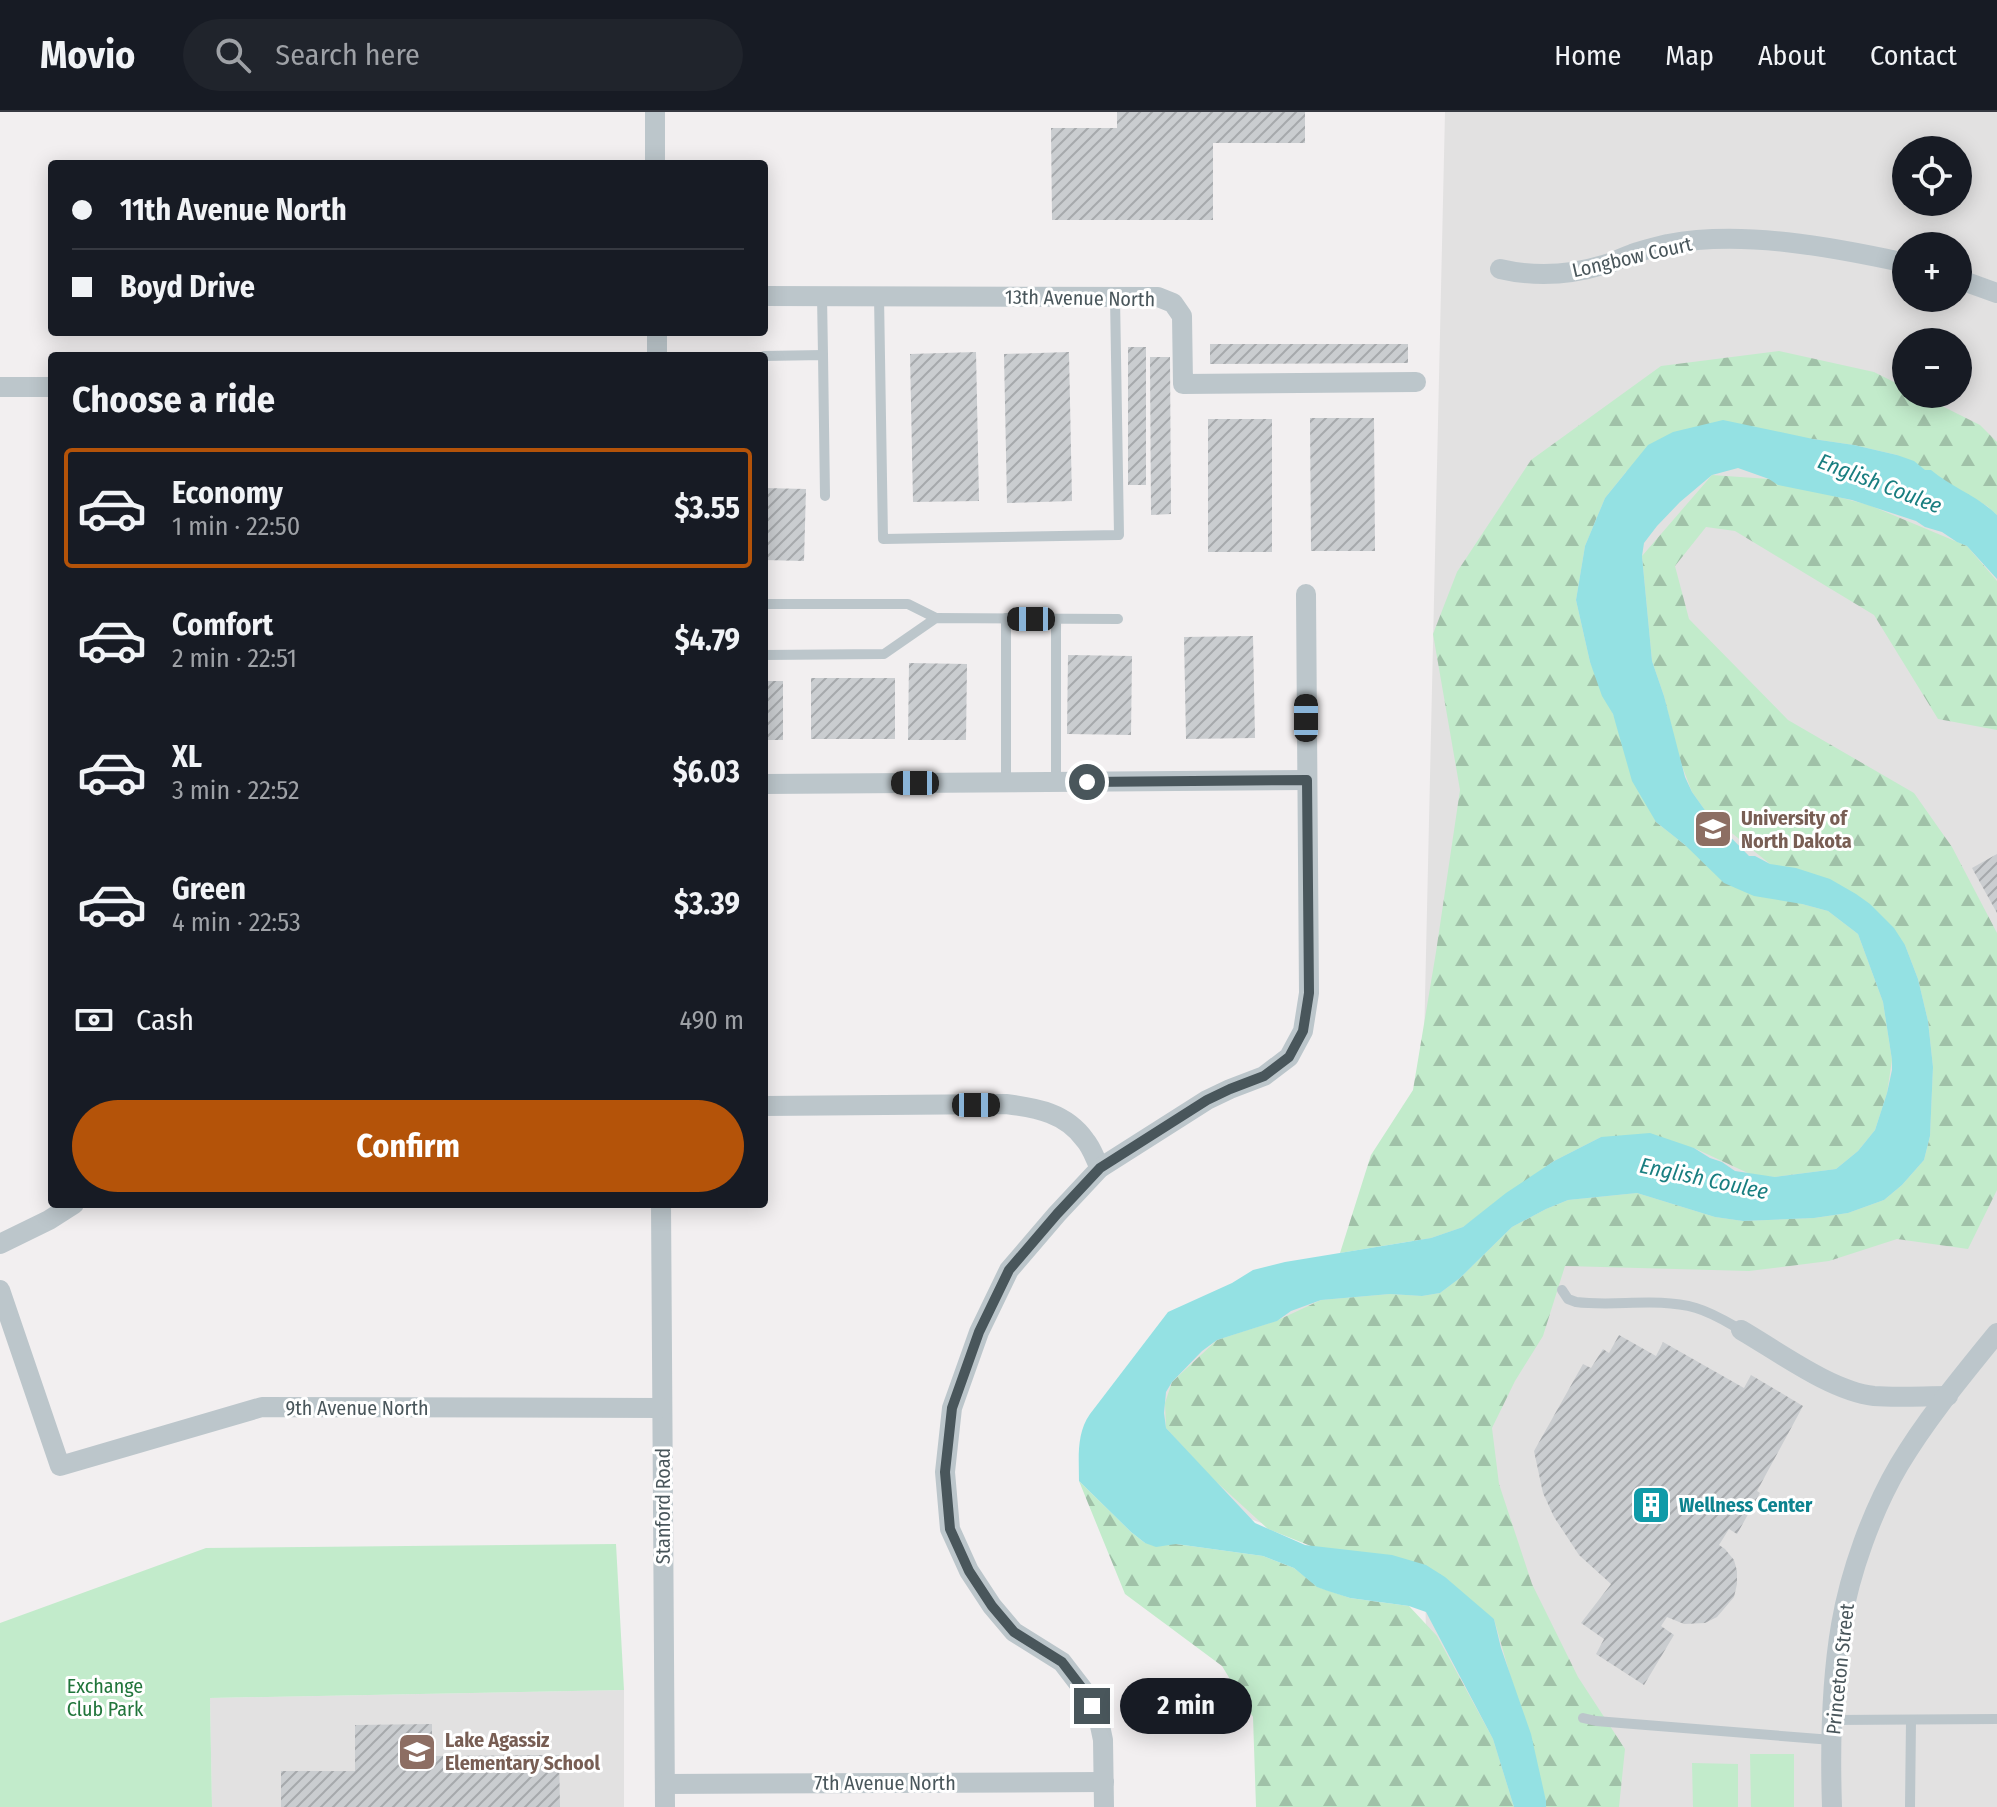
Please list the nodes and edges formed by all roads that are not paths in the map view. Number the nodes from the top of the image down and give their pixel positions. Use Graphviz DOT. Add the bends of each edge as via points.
graph roads {
  1 [pos="655,112"];
  2 [pos="655,160"];
  3 [pos="1892,260"];
  4 [pos="1500,269"];
  5 [pos="1972,284"];
  6 [pos="1997,293"];
  7 [pos="768,296"];
  8 [pos="822,296"];
  9 [pos="879,296"];
  10 [pos="1115,297"];
  11 [pos="823,355"];
  12 [pos="768,356"];
  13 [pos="1416,382"];
  14 [pos="0,387"];
  15 [pos="48,387"];
  16 [pos="825,496"];
  17 [pos="1306,594"];
  18 [pos="768,604"];
  19 [pos="936,618"];
  20 [pos="1006,618"];
  21 [pos="1056,619"];
  22 [pos="1118,619"];
  23 [pos="768,655"];
  24 [pos="1307,780"];
  25 [pos="1006,782"];
  26 [pos="1056,782"];
  27 [pos="768,784"];
  28 [pos="768,1106"];
  29 [pos="1100,1168"];
  30 [pos="68,1208"];
  31 [pos="661,1208"];
  32 [pos="0,1244"];
  33 [pos="0,1290"];
  34 [pos="1562,1290"];
  35 [pos="1741,1330"];
  36 [pos="1997,1333"];
  37 [pos="1948,1396"];
  38 [pos="662,1408"];
  39 [pos="1583,1718"];
  40 [pos="1997,1719"];
  41 [pos="1911,1720"];
  42 [pos="1833,1730"];
  43 [pos="1104,1782"];
  44 [pos="665,1784"];
  45 [pos="665,1807"];
  46 [pos="1104,1807"];
  47 [pos="1832,1807"];
  48 [pos="1910,1807"];
  1 -- 2 [label="street"];
  3 -- 4 [label="street, Longbow Court" via="1811,244 1714,240 1669,244 1575,272"];
  5 -- 6 [label="street"];
  7 -- 8 [label="street, 13th Avenue North"];
  8 -- 9 [label="street, 13th Avenue North"];
  8 -- 11 [label="lane"];
  9 -- 10 [label="street, 13th Avenue North"];
  9 -- 10 [label="lane" via="883,539 1119,535"];
  10 -- 13 [label="street, 13th Avenue North" via="1158,297 1173,303 1182,316 1183,384"];
  11 -- 12 [label="lane"];
  11 -- 16 [label="lane"];
  14 -- 15 [label="street"];
  17 -- 24 [label="street"];
  18 -- 19 [label="lane" via="908,604"];
  19 -- 20 [label="lane"];
  19 -- 23 [label="lane" via="884,654"];
  20 -- 21 [label="lane"];
  20 -- 25 [label="lane"];
  21 -- 22 [label="lane"];
  21 -- 26 [label="lane"];
  24 -- 26 [label="street"];
  24 -- 29 [label="street" via="1309,993 1303,1031 1289,1057 1264,1076 1207,1100"];
  25 -- 26 [label="street"];
  25 -- 27 [label="street"];
  28 -- 29 [label="street" via="1036,1108 1066,1120 1086,1140"];
  29 -- 43 [label="street" via="1009,1270 979,1332 952,1408 945,1472 950,1529 969,1571 1014,1632 1062,1662 1085,1692 1099,1721"];
  30 -- 32 [label="street"];
  31 -- 38 [label="street, Stanford Road"];
  33 -- 38 [label="street, 9th Avenue North" via="60,1466 262,1407"];
  34 -- 35 [label="lane" via="1576,1302 1673,1303 1716,1315"];
  35 -- 37 [label="street" via="1825,1380 1852,1390 1872,1396"];
  36 -- 37 [label="street, Princeton Street"];
  37 -- 42 [label="street, Princeton Street" via="1899,1466 1852,1577 1841,1624"];
  38 -- 44 [label="street, Stanford Road"];
  39 -- 42 [label="lane"];
  40 -- 41 [label="lane"];
  41 -- 42 [label="lane"];
  41 -- 48 [label="lane"];
  42 -- 47 [label="street, Princeton Street"];
  43 -- 44 [label="street, 7th Avenue North"];
  43 -- 46 [label="street"];
  44 -- 45 [label="street, Stanford Road"];
}
